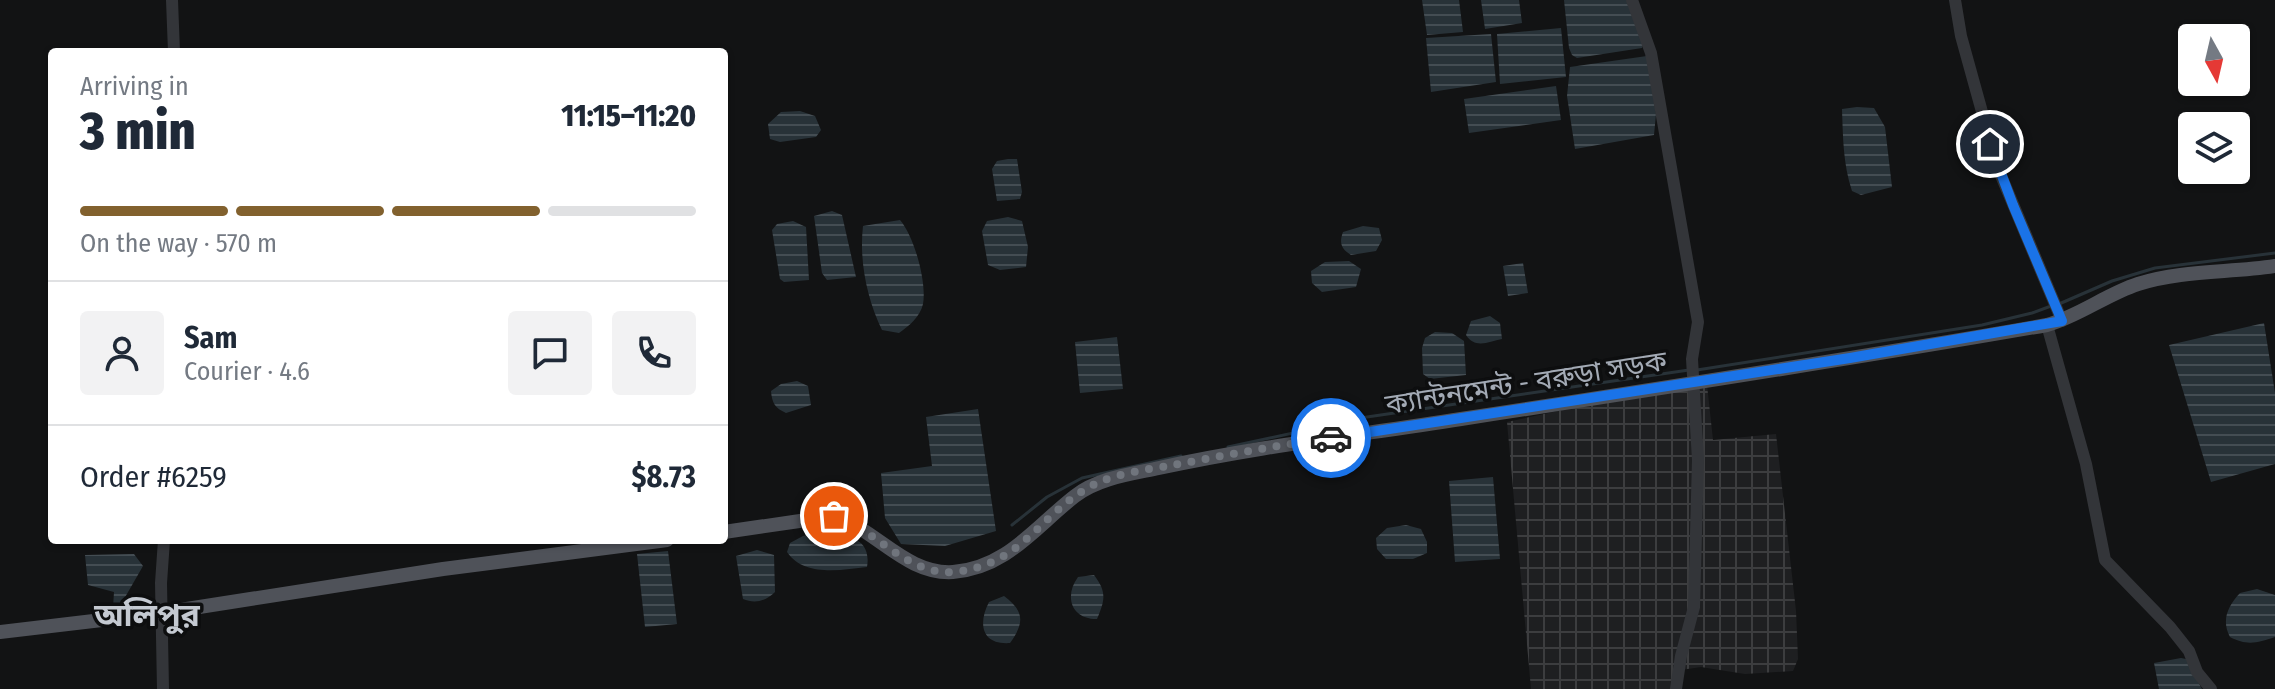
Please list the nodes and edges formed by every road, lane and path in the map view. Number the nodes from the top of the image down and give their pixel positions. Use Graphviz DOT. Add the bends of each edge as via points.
graph roads {
  1 [pos="172,0"];
  2 [pos="1632,0"];
  3 [pos="1955,0"];
  4 [pos="174,48"];
  5 [pos="2275,266"];
  6 [pos="2055,323"];
  7 [pos="1693,382"];
  8 [pos="728,531"];
  9 [pos="164,544"];
  10 [pos="621,544"];
  11 [pos="161,613"];
  12 [pos="0,632"];
  13 [pos="163,689"];
  14 [pos="1676,689"];
  15 [pos="2211,689"];
  1 -- 4 [label="street"];
  2 -- 7 [label="street" via="1651,53 1698,322"];
  3 -- 6 [label="street" via="1997,166 2052,297"];
  5 -- 6 [label="main road, ক্যান্টনমেন্ট - বরুড়া সড়ক" via="2138,284"];
  6 -- 7 [label="main road, ক্যান্টনমেন্ট - বরুড়া সড়ক"];
  6 -- 15 [label="street" via="2105,560 2170,627"];
  7 -- 8 [label="main road, ক্যান্টনমেন্ট - বরুড়া সড়ক" via="1292,443 1100,482 1076,495 995,562 952,572 916,566 850,521 834,516"];
  7 -- 14 [label="street" via="1698,460 1694,607"];
  9 -- 11 [label="street"];
  10 -- 11 [label="main road"];
  11 -- 12 [label="main road"];
  11 -- 13 [label="street"];
}
